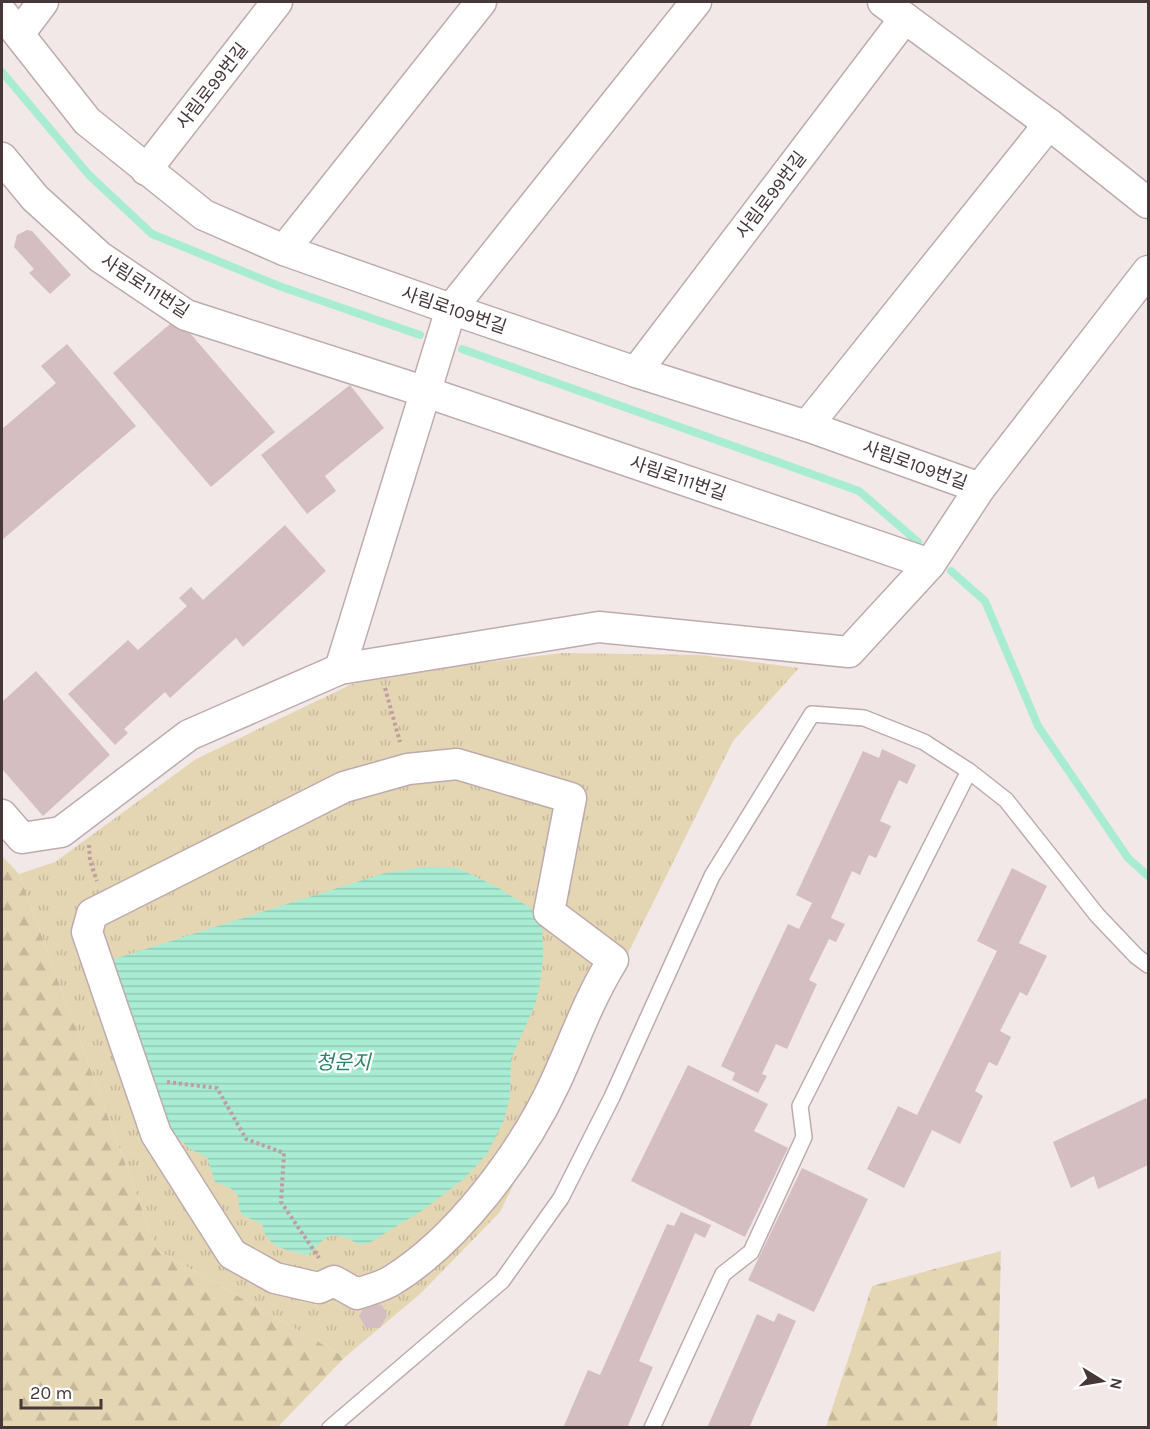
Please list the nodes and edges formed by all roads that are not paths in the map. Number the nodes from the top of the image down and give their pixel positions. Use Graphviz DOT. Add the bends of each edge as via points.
graph roads {
  1 [pos="43,2"];
  2 [pos="277,2"];
  3 [pos="481,2"];
  4 [pos="696,2"];
  5 [pos="894,10"];
  6 [pos="10,23"];
  7 [pos="1049,124"];
  8 [pos="2,158"];
  9 [pos="147,171"];
  10 [pos="1149,203"];
  11 [pos="284,250"];
  12 [pos="1149,271"];
  13 [pos="451,309"];
  14 [pos="636,372"];
  15 [pos="426,392"];
  16 [pos="807,426"];
  17 [pos="980,488"];
  18 [pos="930,564"];
  19 [pos="340,669"];
  20 [pos="969,771"];
  21 [pos="2,815"];
  22 [pos="1149,965"];
  23 [pos="137,1079"];
  24 [pos="330,1428"];
  25 [pos="652,1428"];
  1 -- 6 [label="street"];
  2 -- 9 [label="street, 사림로99번길"];
  3 -- 11 [label="street"];
  4 -- 13 [label="street"];
  5 -- 7 [label="street, 사림로99번길"];
  5 -- 14 [label="street, 사림로99번길"];
  6 -- 9 [label="street, 사림로109번길" via="87,121"];
  7 -- 10 [label="street, 사림로99번길"];
  7 -- 16 [label="street"];
  8 -- 15 [label="street, 사림로111번길" via="35,198 100,257 186,315"];
  9 -- 11 [label="street, 사림로109번길" via="204,215"];
  11 -- 13 [label="street, 사림로109번길"];
  12 -- 17 [label="street"];
  13 -- 14 [label="street, 사림로109번길"];
  13 -- 15 [label="street"];
  14 -- 16 [label="street, 사림로109번길"];
  15 -- 18 [label="street, 사림로111번길"];
  15 -- 19 [label="street"];
  16 -- 17 [label="street, 사림로109번길"];
  17 -- 18 [label="street"];
  18 -- 19 [label="street" via="849,652 598,627"];
  19 -- 21 [label="street" via="189,735 61,832 22,838"];
  20 -- 22 [label="lane" via="1006,800 1097,915"];
  20 -- 24 [label="lane" via="924,742 864,718 812,714 712,876 612,1097 561,1198 502,1281"];
  20 -- 25 [label="lane" via="800,1106 804,1137 751,1252 723,1274"];
  23 -- 23 [label="street" via="87,932 92,914 344,787 408,769 457,765 571,798 549,912 613,960 592,994 554,1085 488,1191 430,1254 389,1283 357,1294 334,1281 319,1288 275,1278 231,1254 156,1134"];
}
